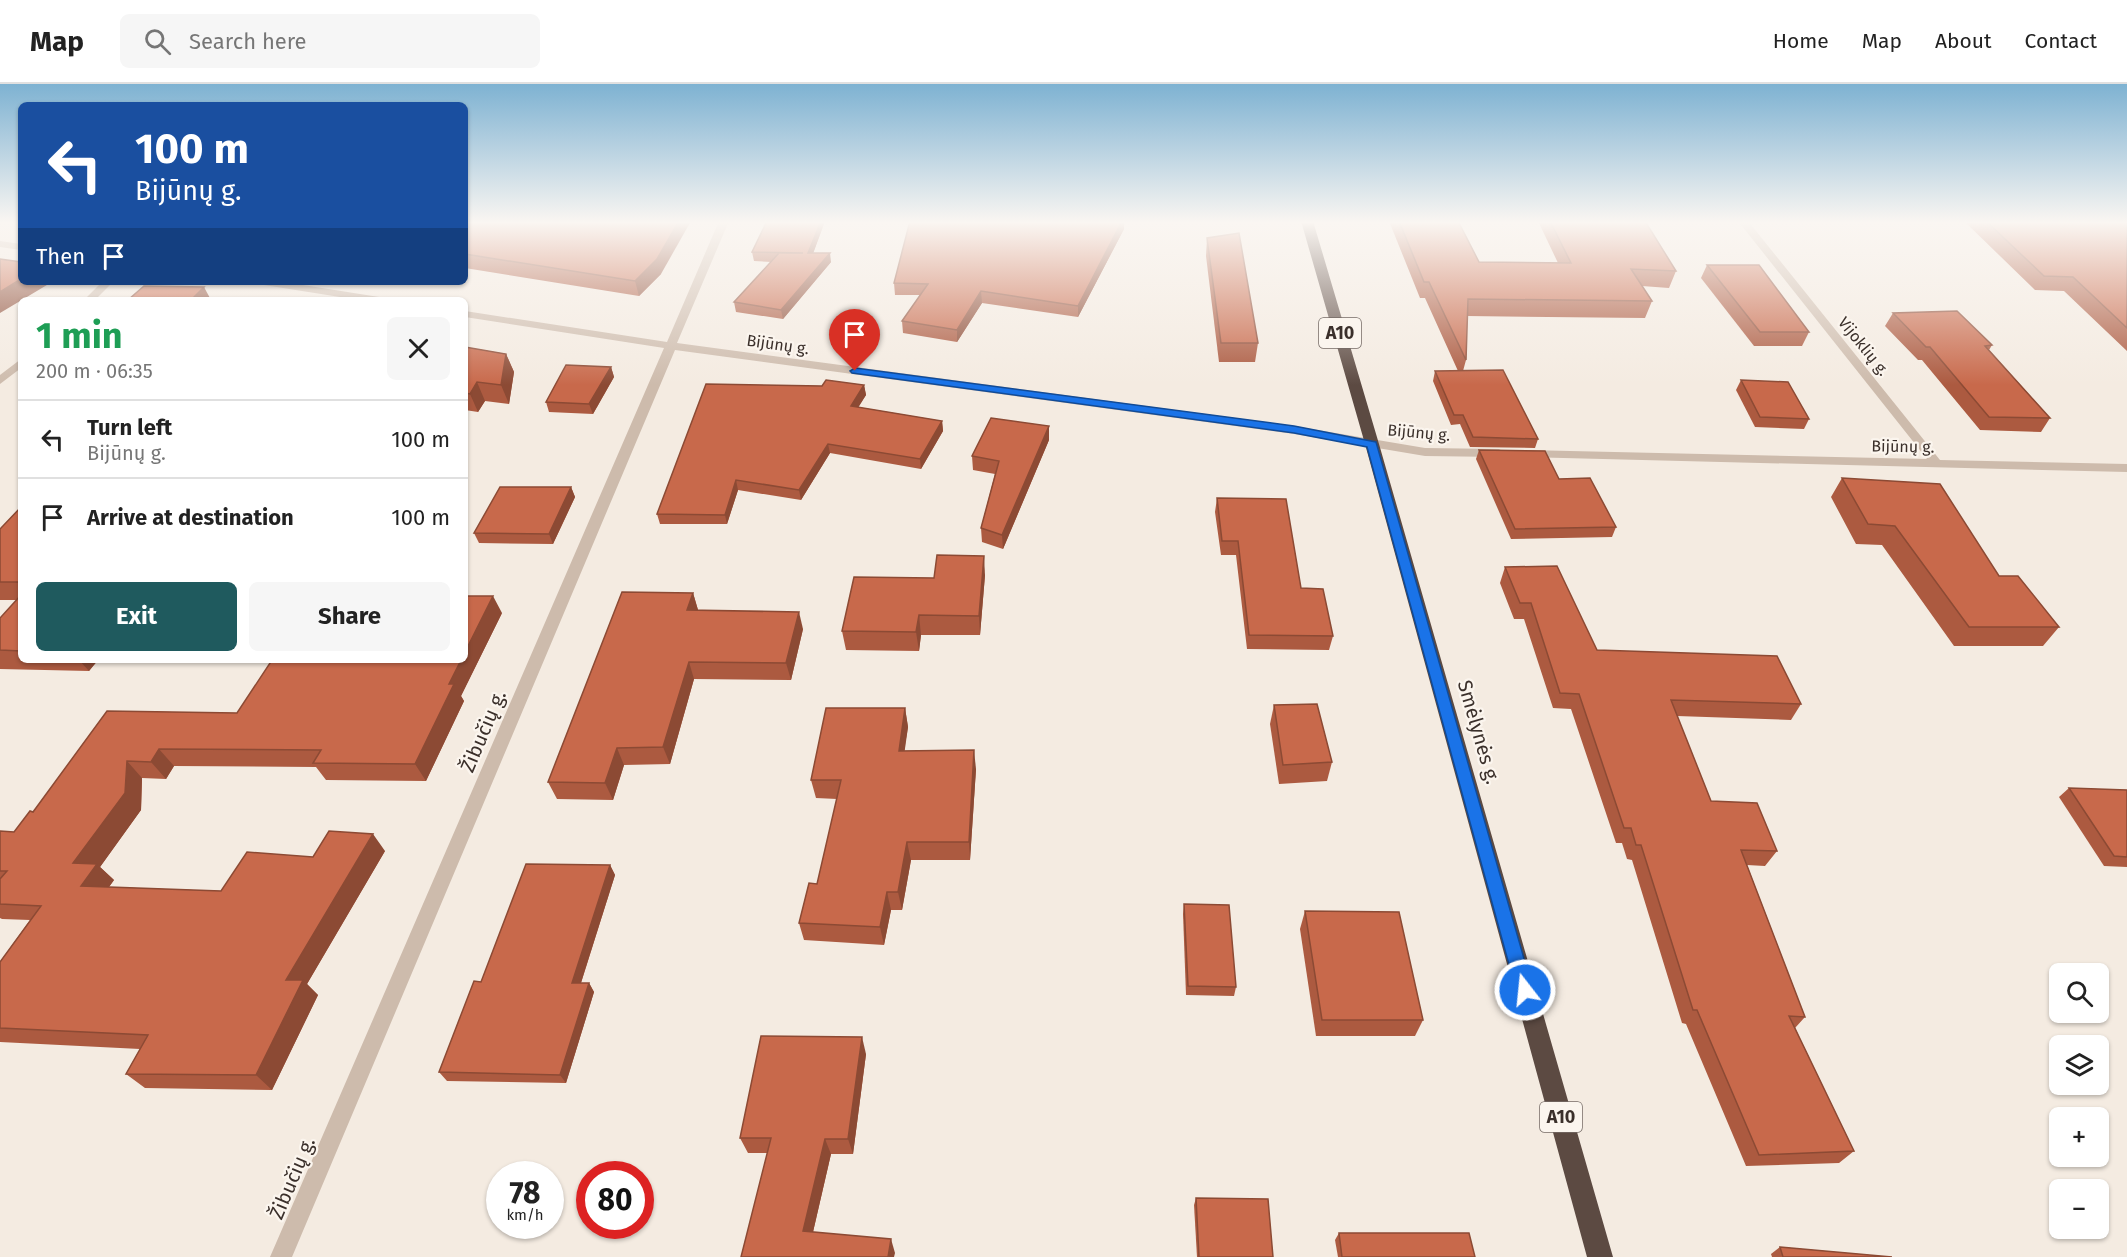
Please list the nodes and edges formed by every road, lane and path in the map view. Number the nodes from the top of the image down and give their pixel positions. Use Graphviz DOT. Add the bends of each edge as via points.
graph roads {
  1 [pos="701,276"];
  2 [pos="1323,276"];
  3 [pos="1787,276"];
  4 [pos="105,285"];
  5 [pos="283,285"];
  6 [pos="91,297"];
  7 [pos="360,297"];
  8 [pos="468,314"];
  9 [pos="671,346"];
  10 [pos="18,365"];
  11 [pos="0,381"];
  12 [pos="1372,444"];
  13 [pos="1936,463"];
  14 [pos="2127,468"];
  15 [pos="281,1257"];
  16 [pos="1600,1257"];
  1 -- 9 [label="street, Žibučių g."];
  2 -- 12 [label="highway, Smėlynės g. / A10"];
  3 -- 13 [label="street, Vijoklių g."];
  4 -- 6 [label="street"];
  5 -- 7 [label="street"];
  8 -- 9 [label="street, Bijūnų g."];
  9 -- 12 [label="street, Bijūnų g." via="1282,428"];
  9 -- 15 [label="street, Žibučių g."];
  10 -- 11 [label="street"];
  12 -- 13 [label="street, Bijūnų g." via="1425,452"];
  12 -- 16 [label="highway, Smėlynės g. / A10"];
  13 -- 14 [label="street, Bijūnų g."];
}
